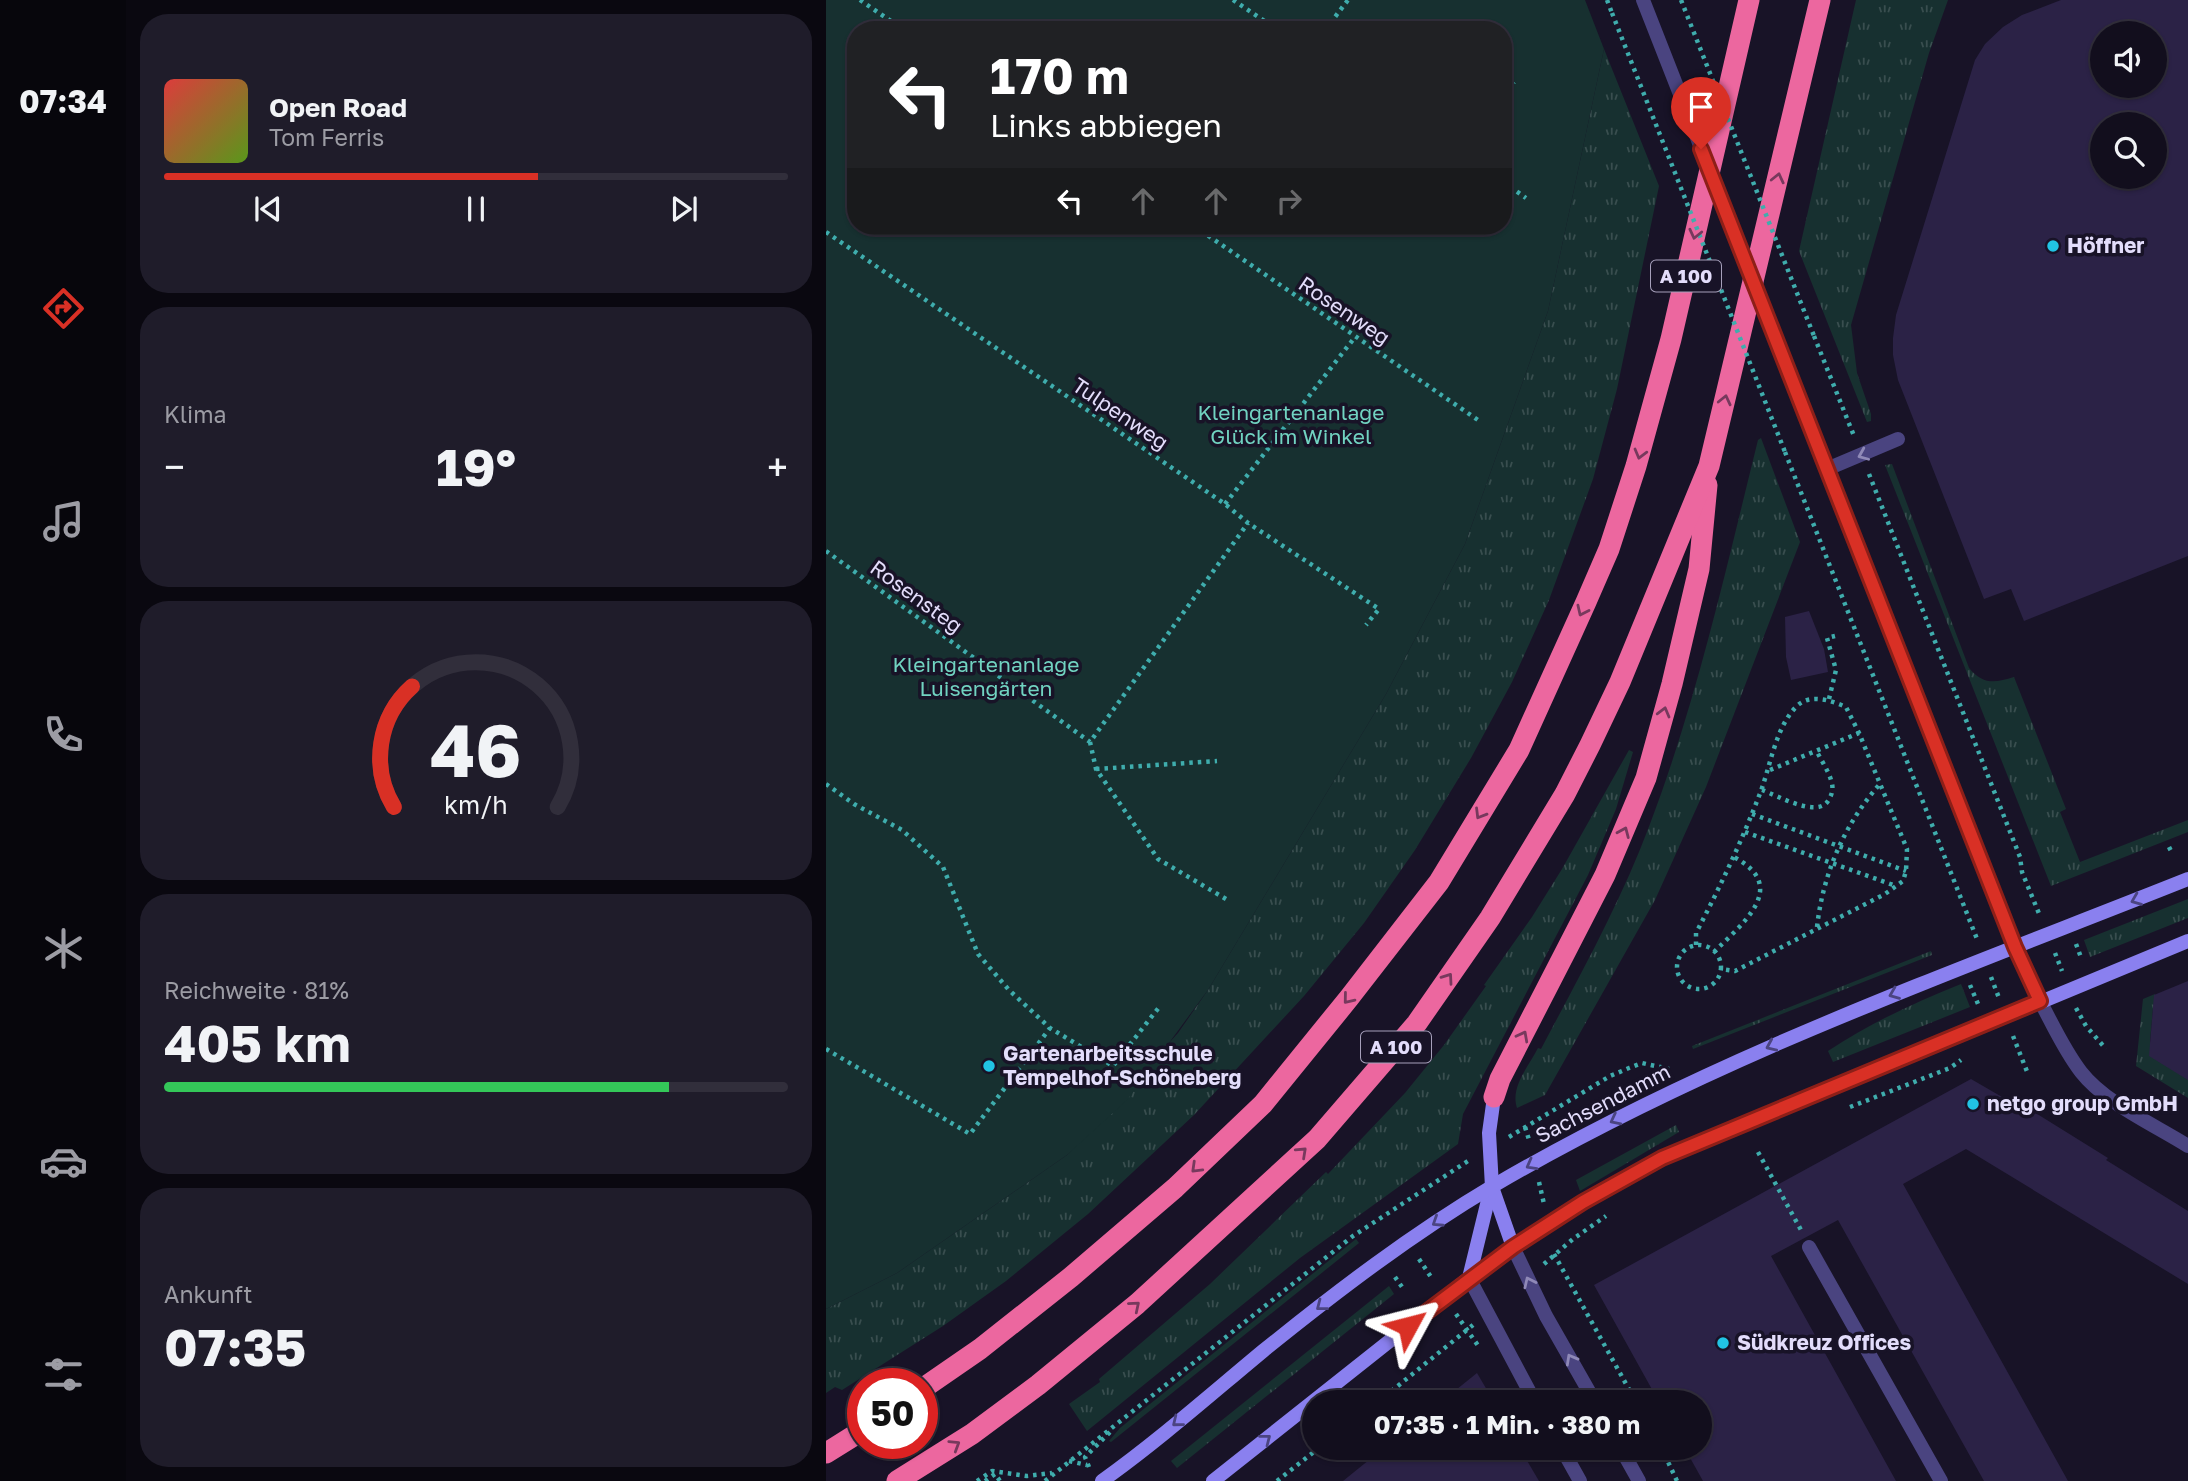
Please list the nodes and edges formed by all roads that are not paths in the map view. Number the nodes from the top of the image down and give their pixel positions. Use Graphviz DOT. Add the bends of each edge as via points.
graph roads {
  1 [pos="1643,0"];
  2 [pos="1749,0"];
  3 [pos="1820,0"];
  4 [pos="1898,439"];
  5 [pos="1709,466"];
  6 [pos="1827,469"];
  7 [pos="2188,880"];
  8 [pos="2188,941"];
  9 [pos="2015,947"];
  10 [pos="2040,1001"];
  11 [pos="1494,1097"];
  12 [pos="2188,1146"];
  13 [pos="1492,1187"];
  14 [pos="1513,1247"];
  15 [pos="1809,1247"];
  16 [pos="1469,1278"];
  17 [pos="938,1379"];
  18 [pos="1529,1390"];
  19 [pos="1588,1390"];
  20 [pos="847,1440"];
  21 [pos="826,1453"];
  22 [pos="1568,1460"];
  23 [pos="1627,1460"];
  24 [pos="1118,1476"];
  25 [pos="897,1481"];
  26 [pos="1102,1481"];
  27 [pos="1213,1481"];
  28 [pos="1580,1481"];
  29 [pos="1639,1481"];
  30 [pos="1941,1481"];
  1 -- 6 [label="street, bridge"];
  2 -- 17 [label="highway, A 100, one-way" via="1671,339 1636,466 1609,549 1519,750 1439,882 1263,1104 1072,1277"];
  5 -- 3 [label="highway, A 100, one-way"];
  4 -- 6 [label="street, one-way"];
  11 -- 5 [label="highway, one-way" via="1605,875 1646,778 1699,569"];
  25 -- 5 [label="highway, A 100, one-way" via="1016,1402 1137,1304 1317,1139 1417,1023 1490,918 1565,794 1620,682"];
  6 -- 9 [label="street"];
  7 -- 9 [label="main road, Sachsendamm, one-way"];
  8 -- 10 [label="main road"];
  9 -- 10 [label="street"];
  9 -- 13 [label="main road, Sachsendamm, one-way" via="1833,1018 1690,1083"];
  10 -- 12 [label="street" via="2082,1074 2108,1096"];
  10 -- 14 [label="main road" via="1662,1158"];
  11 -- 13 [label="main road" via="1489,1133"];
  13 -- 14 [label="main road"];
  13 -- 16 [label="main road"];
  13 -- 24 [label="main road, Sachsendamm, one-way" via="1373,1265 1278,1339"];
  14 -- 16 [label="main road"];
  19 -- 14 [label="street, one-way"];
  15 -- 30 [label="street"];
  16 -- 18 [label="street"];
  27 -- 16 [label="main road, one-way"];
  20 -- 21 [label="highway"];
  22 -- 28 [label="street"];
  23 -- 29 [label="street"];
  24 -- 26 [label="main road, Sachsendamm"];
}
